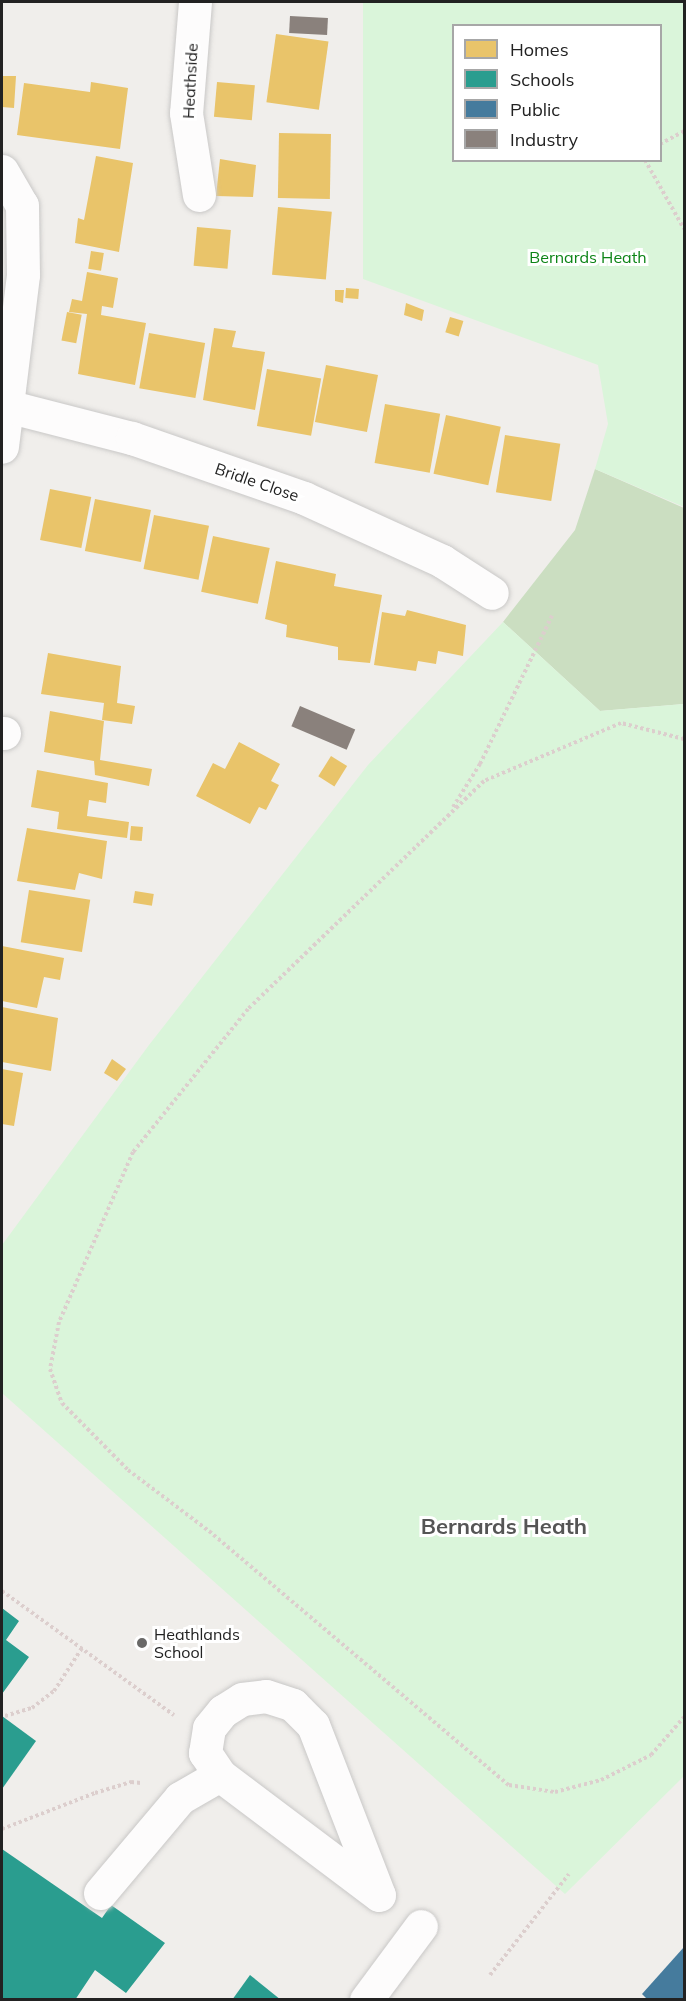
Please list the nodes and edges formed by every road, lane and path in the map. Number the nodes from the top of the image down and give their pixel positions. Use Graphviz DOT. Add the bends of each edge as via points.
graph roads {
  1 [pos="195,2"];
  2 [pos="684,131"];
  3 [pos="662,143"];
  4 [pos="646,162"];
  5 [pos="2,171"];
  6 [pos="199,195"];
  7 [pos="684,229"];
  8 [pos="8,406"];
  9 [pos="2,447"];
  10 [pos="492,593"];
  11 [pos="552,616"];
  12 [pos="684,739"];
  13 [pos="449,814"];
  14 [pos="2,1591"];
  15 [pos="82,1648"];
  16 [pos="5,1716"];
  17 [pos="684,1717"];
  18 [pos="207,1738"];
  19 [pos="220,1775"];
  20 [pos="180,1798"];
  21 [pos="2,1828"];
  22 [pos="569,1874"];
  23 [pos="100,1893"];
  24 [pos="421,1926"];
  25 [pos="490,1975"];
  26 [pos="366,2000"];
  1 -- 6 [label="street, Heathside" via="186,113"];
  2 -- 3 [label="path"];
  4 -- 7 [label="path"];
  5 -- 8 [label="street" via="22,205 23,274"];
  8 -- 9 [label="street"];
  8 -- 10 [label="street, Bridle Close" via="132,438 304,498 442,561"];
  11 -- 13 [label="path" via="480,764"];
  12 -- 13 [label="path" via="621,723 484,781"];
  13 -- 17 [label="path" via="248,1009 133,1152 60,1322 50,1369 62,1403 128,1470 209,1531 509,1785 555,1792 601,1780 651,1755"];
  14 -- 15 [label="path"];
  15 -- 16 [label="path" via="54,1691 32,1708"];
  15 -- 18 [label="path"];
  18 -- 19 [label="street" via="206,1753"];
  18 -- 19 [label="street" via="209,1728 223,1711 242,1699 266,1696 292,1705 313,1725 379,1895"];
  19 -- 20 [label="street"];
  20 -- 21 [label="path" via="162,1786 131,1782"];
  20 -- 23 [label="street"];
  22 -- 25 [label="path"];
  24 -- 26 [label="street"];
}
